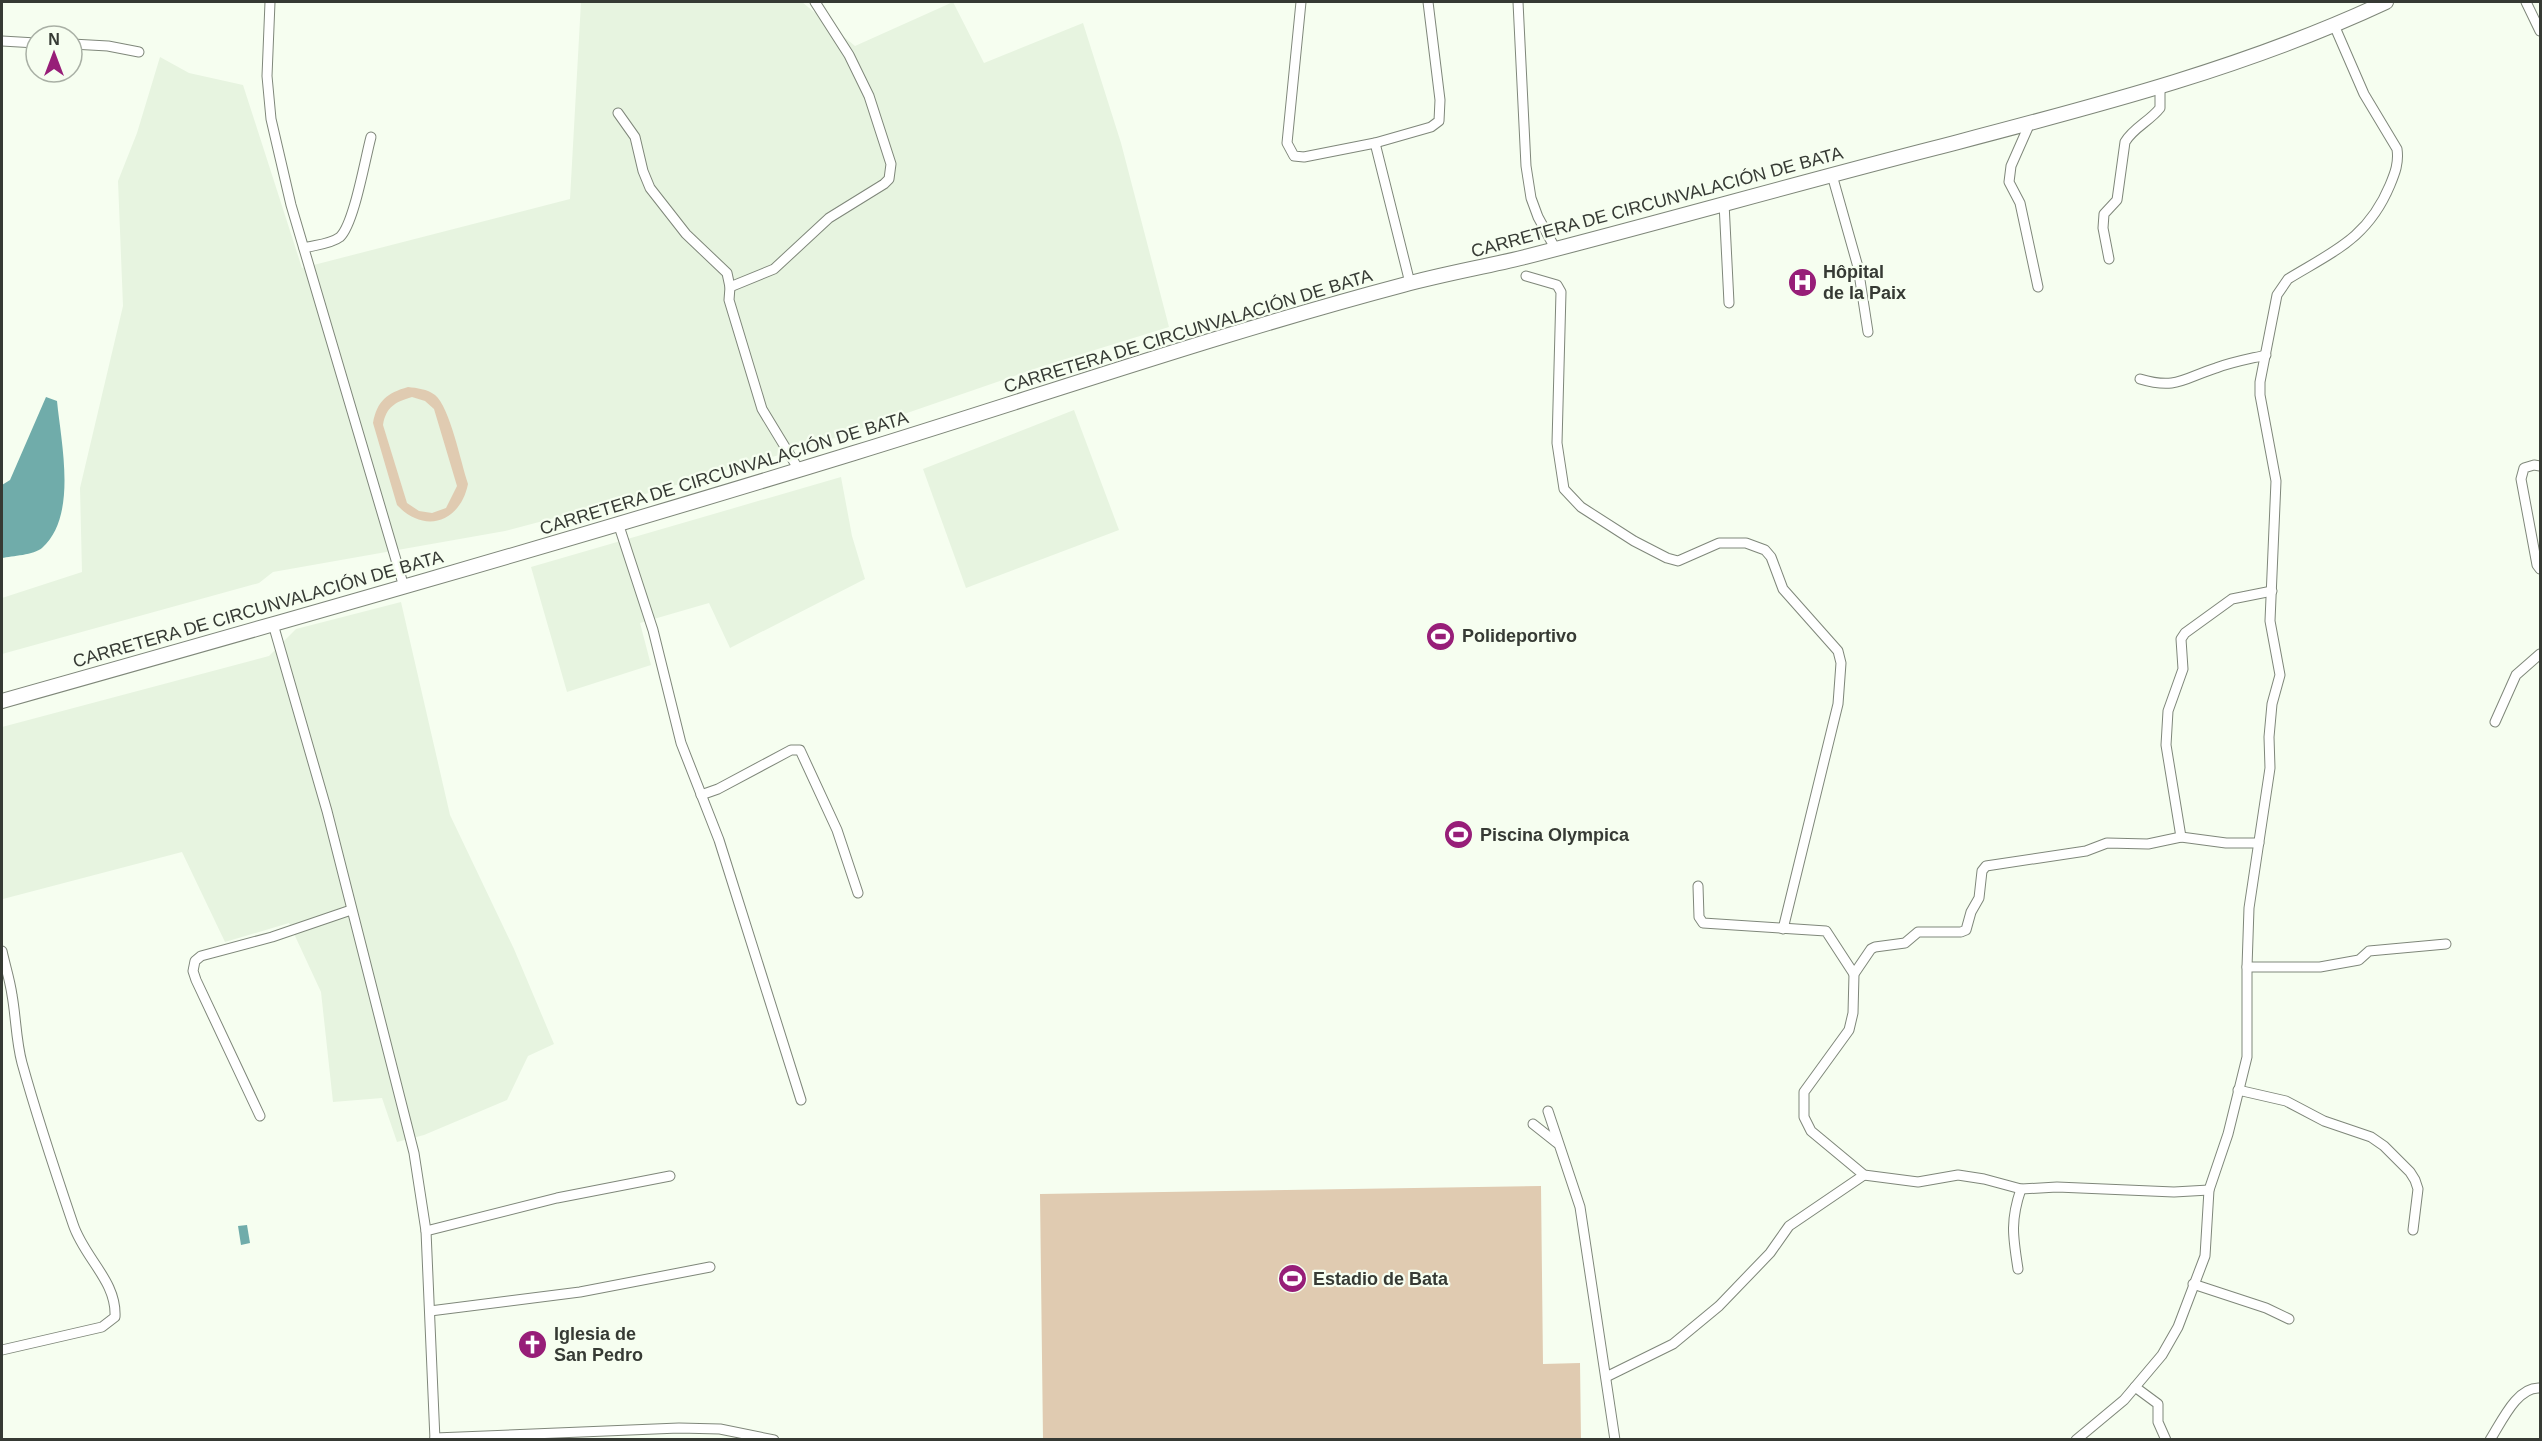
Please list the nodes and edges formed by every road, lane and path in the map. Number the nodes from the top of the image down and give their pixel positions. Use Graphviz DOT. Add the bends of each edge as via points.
graph roads {
  1 [pos="270,2"];
  2 [pos="815,2"];
  3 [pos="1301,2"];
  4 [pos="1428,2"];
  5 [pos="1518,2"];
  6 [pos="2386,2"];
  7 [pos="2526,2"];
  8 [pos="2334,25"];
  9 [pos="2541,31"];
  10 [pos="2,41"];
  11 [pos="24,42"];
  12 [pos="84,45"];
  13 [pos="139,52"];
  14 [pos="2160,86"];
  15 [pos="618,113"];
  16 [pos="2030,123"];
  17 [pos="371,137"];
  18 [pos="1375,143"];
  19 [pos="1832,175"];
  20 [pos="1724,203"];
  21 [pos="304,248"];
  22 [pos="1555,248"];
  23 [pos="2109,259"];
  24 [pos="1526,276"];
  25 [pos="1410,283"];
  26 [pos="730,287"];
  27 [pos="2038,287"];
  28 [pos="1729,303"];
  29 [pos="1868,332"];
  30 [pos="2266,355"];
  31 [pos="2140,379"];
  32 [pos="2541,466"];
  33 [pos="799,470"];
  34 [pos="618,523"];
  35 [pos="2541,569"];
  36 [pos="404,587"];
  37 [pos="2272,591"];
  38 [pos="273,624"];
  39 [pos="2541,654"];
  40 [pos="2,700"];
  41 [pos="2495,722"];
  42 [pos="700,795"];
  43 [pos="2181,837"];
  44 [pos="2259,843"];
  45 [pos="1698,886"];
  46 [pos="858,893"];
  47 [pos="351,910"];
  48 [pos="1783,929"];
  49 [pos="2446,944"];
  50 [pos="2,951"];
  51 [pos="2247,967"];
  52 [pos="1854,974"];
  53 [pos="2238,1090"];
  54 [pos="801,1100"];
  55 [pos="1548,1111"];
  56 [pos="260,1116"];
  57 [pos="1533,1124"];
  58 [pos="1557,1143"];
  59 [pos="1864,1175"];
  60 [pos="670,1176"];
  61 [pos="2021,1189"];
  62 [pos="2209,1190"];
  63 [pos="2414,1230"];
  64 [pos="426,1231"];
  65 [pos="710,1267"];
  66 [pos="2018,1269"];
  67 [pos="2193,1284"];
  68 [pos="430,1311"];
  69 [pos="2289,1319"];
  70 [pos="2,1350"];
  71 [pos="1608,1376"];
  72 [pos="2135,1387"];
  73 [pos="2541,1388"];
  74 [pos="435,1439"];
  75 [pos="774,1440"];
  76 [pos="1616,1440"];
  77 [pos="2076,1440"];
  78 [pos="2166,1440"];
  79 [pos="2490,1440"];
  1 -- 21 [label="street" via="267,76 271,119"];
  2 -- 26 [label="street" via="849,55 869,96 891,164 889,179 829,218 774,269"];
  3 -- 18 [label="street" via="1287,143 1294,156"];
  4 -- 18 [label="street" via="1440,100 1439,122"];
  5 -- 22 [label="street" via="1526,166 1531,198"];
  6 -- 8 [label="main road, CARRETERA DE CIRCUNVALACIÓN DE BATA"];
  7 -- 9 [label="street"];
  8 -- 14 [label="main road, CARRETERA DE CIRCUNVALACIÓN DE BATA"];
  8 -- 30 [label="street" via="2364,94 2397,149 2397,168 2382,206 2362,230 2281,287"];
  10 -- 11 [label="street"];
  12 -- 13 [label="street"];
  14 -- 16 [label="main road, CARRETERA DE CIRCUNVALACIÓN DE BATA"];
  14 -- 23 [label="street" via="2160,108 2125,142 2116,200 2104,214"];
  15 -- 26 [label="street" via="635,137 650,188 686,234 727,273"];
  16 -- 19 [label="main road, CARRETERA DE CIRCUNVALACIÓN DE BATA"];
  16 -- 27 [label="street" via="2011,166 2009,183 2020,203"];
  17 -- 21 [label="street" via="355,206 343,233 332,241"];
  18 -- 25 [label="street"];
  19 -- 20 [label="main road, CARRETERA DE CIRCUNVALACIÓN DE BATA"];
  19 -- 29 [label="street" via="1858,267"];
  20 -- 22 [label="main road, CARRETERA DE CIRCUNVALACIÓN DE BATA"];
  20 -- 28 [label="street"];
  21 -- 36 [label="street"];
  22 -- 25 [label="main road, CARRETERA DE CIRCUNVALACIÓN DE BATA"];
  24 -- 48 [label="street" via="1557,285 1561,292 1557,443 1564,489 1581,507 1667,558 1678,561 1719,543 1746,543 1765,550 1783,589 1838,651 1838,704"];
  25 -- 33 [label="main road, CARRETERA DE CIRCUNVALACIÓN DE BATA" via="1159,355"];
  26 -- 33 [label="street" via="729,300 762,409"];
  30 -- 31 [label="street" via="2185,381 2157,384"];
  30 -- 37 [label="street" via="2260,389 2276,481"];
  32 -- 35 [label="street" via="2528,465 2521,479 2537,565"];
  33 -- 34 [label="main road, CARRETERA DE CIRCUNVALACIÓN DE BATA"];
  34 -- 36 [label="main road, CARRETERA DE CIRCUNVALACIÓN DE BATA"];
  34 -- 42 [label="street" via="653,630 681,743"];
  36 -- 38 [label="main road, CARRETERA DE CIRCUNVALACIÓN DE BATA"];
  37 -- 43 [label="street" via="2232,599 2181,639 2183,669 2168,711 2166,745"];
  37 -- 44 [label="street" via="2270,621 2280,675 2270,715 2270,768"];
  38 -- 40 [label="main road, CARRETERA DE CIRCUNVALACIÓN DE BATA"];
  38 -- 47 [label="street"];
  39 -- 41 [label="street" via="2516,675"];
  42 -- 46 [label="street" via="792,750 800,750 837,830"];
  42 -- 54 [label="street" via="719,840"];
  43 -- 44 [label="street"];
  43 -- 52 [label="street" via="2148,844 2107,843 2086,851 1986,866 1966,930 1918,932 1905,943 1875,947"];
  44 -- 51 [label="street" via="2249,908"];
  45 -- 48 [label="street" via="1699,917 1703,923"];
  47 -- 56 [label="street" via="195,961 196,980"];
  47 -- 64 [label="street" via="414,1153"];
  48 -- 52 [label="street" via="1829,933"];
  49 -- 51 [label="street" via="2369,951 2359,960 2320,967"];
  50 -- 70 [label="street" via="21,1061 52,1162 77,1236 109,1283 116,1309 115,1317 102,1327"];
  51 -- 53 [label="street" via="2248,1051"];
  52 -- 59 [label="street" via="1849,1030 1804,1092 1802,1105 1811,1131"];
  53 -- 62 [label="street"];
  53 -- 63 [label="street" via="2286,1101 2384,1146 2415,1180 2418,1190"];
  55 -- 58 [label="street"];
  57 -- 58 [label="street"];
  58 -- 71 [label="street" via="1580,1207"];
  59 -- 61 [label="street" via="1918,1182 1958,1175"];
  59 -- 71 [label="street" via="1789,1226 1770,1252 1719,1305 1673,1344"];
  60 -- 64 [label="street" via="557,1198"];
  61 -- 62 [label="street"];
  61 -- 66 [label="street" via="2012,1226"];
  62 -- 67 [label="street" via="2206,1250"];
  64 -- 68 [label="street"];
  65 -- 68 [label="street" via="580,1292"];
  67 -- 69 [label="street"];
  67 -- 72 [label="street" via="2178,1327 2162,1356"];
  68 -- 74 [label="street"];
  71 -- 76 [label="street"];
  72 -- 77 [label="street"];
  72 -- 78 [label="street" via="2158,1404 2158,1422"];
  73 -- 79 [label="street" via="2514,1400"];
  74 -- 75 [label="street" via="680,1428 720,1429"];
}
